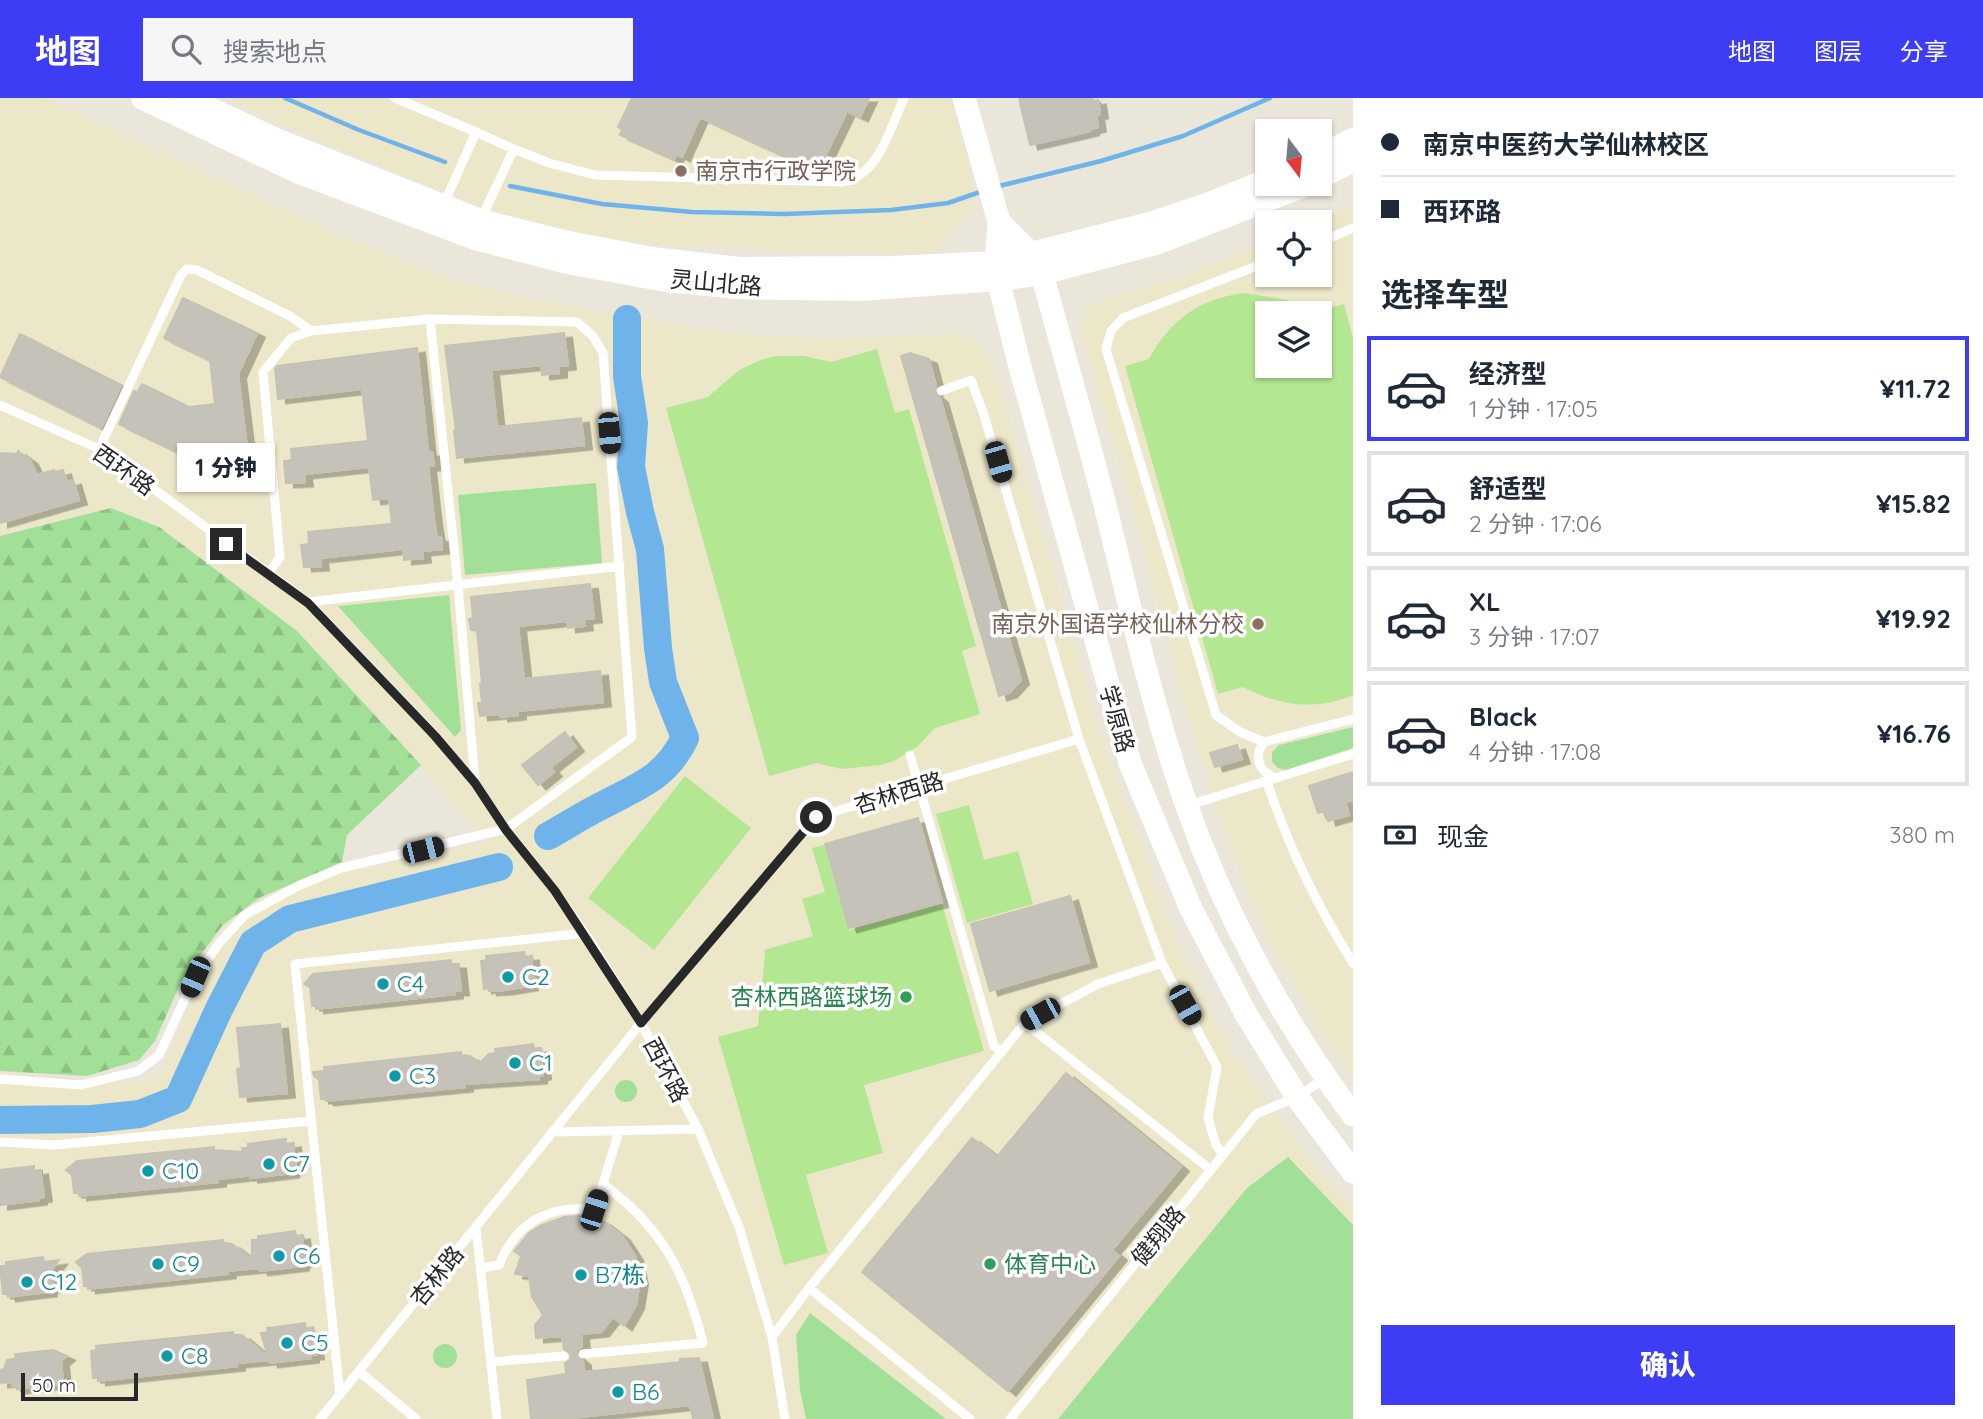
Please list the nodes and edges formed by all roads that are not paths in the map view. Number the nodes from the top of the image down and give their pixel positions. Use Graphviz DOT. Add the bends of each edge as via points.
graph roads {
  1 [pos="143,98"];
  2 [pos="186,98"];
  3 [pos="395,98"];
  4 [pos="904,98"];
  5 [pos="964,98"];
  6 [pos="476,132"];
  7 [pos="1353,140"];
  8 [pos="514,149"];
  9 [pos="1332,151"];
  10 [pos="1353,160"];
  11 [pos="1332,171"];
  12 [pos="1255,186"];
  13 [pos="1278,196"];
  14 [pos="443,207"];
  15 [pos="480,221"];
  16 [pos="999,222"];
  17 [pos="1353,228"];
  18 [pos="1332,237"];
  19 [pos="1037,263"];
  20 [pos="1255,267"];
  21 [pos="997,271"];
  22 [pos="430,319"];
  23 [pos="311,331"];
  24 [pos="941,391"];
  25 [pos="0,405"];
  26 [pos="99,449"];
  27 [pos="620,566"];
  28 [pos="268,574"];
  29 [pos="458,586"];
  30 [pos="308,603"];
  31 [pos="1353,719"];
  32 [pos="1079,739"];
  33 [pos="1264,742"];
  34 [pos="1353,754"];
  35 [pos="910,755"];
  36 [pos="1277,778"];
  37 [pos="1266,782"];
  38 [pos="475,783"];
  39 [pos="918,787"];
  40 [pos="1187,806"];
  41 [pos="506,830"];
  42 [pos="585,933"];
  43 [pos="1162,963"];
  44 [pos="1353,963"];
  45 [pos="641,1023"];
  46 [pos="1024,1023"];
  47 [pos="1002,1051"];
  48 [pos="1325,1078"];
  49 [pos="0,1079"];
  50 [pos="1297,1097"];
  51 [pos="1353,1115"];
  52 [pos="311,1121"];
  53 [pos="698,1129"];
  54 [pos="618,1131"];
  55 [pos="552,1132"];
  56 [pos="0,1142"];
  57 [pos="1223,1155"];
  58 [pos="1211,1170"];
  59 [pos="1353,1172"];
  60 [pos="603,1184"];
  61 [pos="476,1228"];
  62 [pos="481,1268"];
  63 [pos="809,1288"];
  64 [pos="772,1337"];
  65 [pos="583,1354"];
  66 [pos="564,1356"];
  67 [pos="491,1362"];
  68 [pos="360,1372"];
  69 [pos="340,1395"];
  70 [pos="320,1419"];
  71 [pos="416,1419"];
  72 [pos="497,1419"];
  73 [pos="785,1419"];
  74 [pos="970,1419"];
  75 [pos="1010,1419"];
  1 -- 21 [label="main road, 灵山北路" via="299,172 475,238 567,262 666,280 799,290 859,289"];
  2 -- 14 [label="main road, 灵山北路" via="278,141"];
  3 -- 6 [label="lane"];
  4 -- 8 [label="lane" via="873,163 856,178 842,182 595,175"];
  5 -- 16 [label="street, 学原路"];
  6 -- 8 [label="lane"];
  6 -- 14 [label="lane"];
  7 -- 9 [label="main road"];
  8 -- 15 [label="lane"];
  10 -- 11 [label="main road"];
  12 -- 19 [label="main road, 灵山北路"];
  13 -- 19 [label="main road, 灵山北路" via="1156,243"];
  14 -- 15 [label="main road, 灵山北路"];
  15 -- 21 [label="main road, 灵山北路" via="652,259 740,269"];
  16 -- 19 [label="street, 学原路"];
  16 -- 21 [label="street, 学原路"];
  17 -- 18 [label="lane"];
  19 -- 21 [label="main road, 灵山北路"];
  19 -- 40 [label="street, 学原路" via="1127,603"];
  20 -- 33 [label="lane" via="1123,317 1111,331 1107,349 1216,715"];
  21 -- 50 [label="street, 学原路" via="1129,763 1191,909 1245,1014"];
  22 -- 23 [label="lane"];
  22 -- 27 [label="lane" via="577,322 593,336 603,353"];
  22 -- 29 [label="lane"];
  23 -- 26 [label="lane" via="197,270 187,270"];
  23 -- 28 [label="lane" via="291,338 263,372 280,557"];
  24 -- 32 [label="lane" via="971,380"];
  25 -- 26 [label="lane, 西环路"];
  26 -- 28 [label="lane, 西环路"];
  27 -- 29 [label="lane"];
  27 -- 41 [label="lane" via="632,737"];
  28 -- 30 [label="lane, 西环路"];
  29 -- 30 [label="lane"];
  29 -- 38 [label="lane"];
  30 -- 38 [label="lane, 西环路"];
  31 -- 33 [label="lane"];
  32 -- 39 [label="lane, 杏林西路"];
  32 -- 43 [label="lane"];
  33 -- 36 [label="lane" via="1258,762 1264,772"];
  34 -- 36 [label="lane"];
  35 -- 39 [label="lane"];
  36 -- 37 [label="lane"];
  37 -- 40 [label="lane"];
  37 -- 44 [label="lane" via="1295,856"];
  38 -- 41 [label="lane, 西环路"];
  39 -- 45 [label="lane, 杏林西路" via="816,817"];
  39 -- 47 [label="lane" via="994,1046"];
  40 -- 48 [label="street, 学原路" via="1223,894 1271,989"];
  41 -- 42 [label="lane, 西环路"];
  41 -- 49 [label="lane" via="341,868 245,915 195,977 159,1055 138,1071 81,1085"];
  42 -- 45 [label="lane, 西环路"];
  42 -- 52 [label="lane" via="295,964"];
  43 -- 46 [label="lane" via="1098,984"];
  43 -- 57 [label="lane" via="1217,1068 1208,1118"];
  45 -- 53 [label="lane, 西环路"];
  45 -- 55 [label="lane, 杏林路"];
  46 -- 47 [label="lane"];
  46 -- 58 [label="lane"];
  47 -- 63 [label="lane"];
  48 -- 50 [label="lane, 健翔路"];
  48 -- 51 [label="street, 学原路"];
  50 -- 57 [label="lane, 健翔路" via="1256,1114"];
  50 -- 59 [label="street, 学原路"];
  52 -- 56 [label="lane" via="54,1145"];
  52 -- 69 [label="lane"];
  53 -- 54 [label="lane"];
  53 -- 64 [label="lane, 西环路" via="739,1227"];
  54 -- 55 [label="lane"];
  54 -- 60 [label="lane"];
  55 -- 61 [label="lane, 杏林路"];
  57 -- 58 [label="lane, 健翔路"];
  58 -- 75 [label="lane, 健翔路"];
  60 -- 62 [label="lane" via="594,1210 571,1208 537,1217 510,1243 499,1265"];
  60 -- 65 [label="lane" via="638,1212 667,1247 685,1282 703,1343"];
  61 -- 62 [label="lane"];
  61 -- 68 [label="lane, 杏林路"];
  62 -- 67 [label="lane"];
  63 -- 64 [label="lane"];
  63 -- 74 [label="lane"];
  64 -- 73 [label="lane, 西环路"];
  66 -- 67 [label="lane"];
  67 -- 72 [label="lane"];
  68 -- 69 [label="lane, 杏林路"];
  68 -- 71 [label="lane"];
  69 -- 70 [label="lane, 杏林路"];
}
